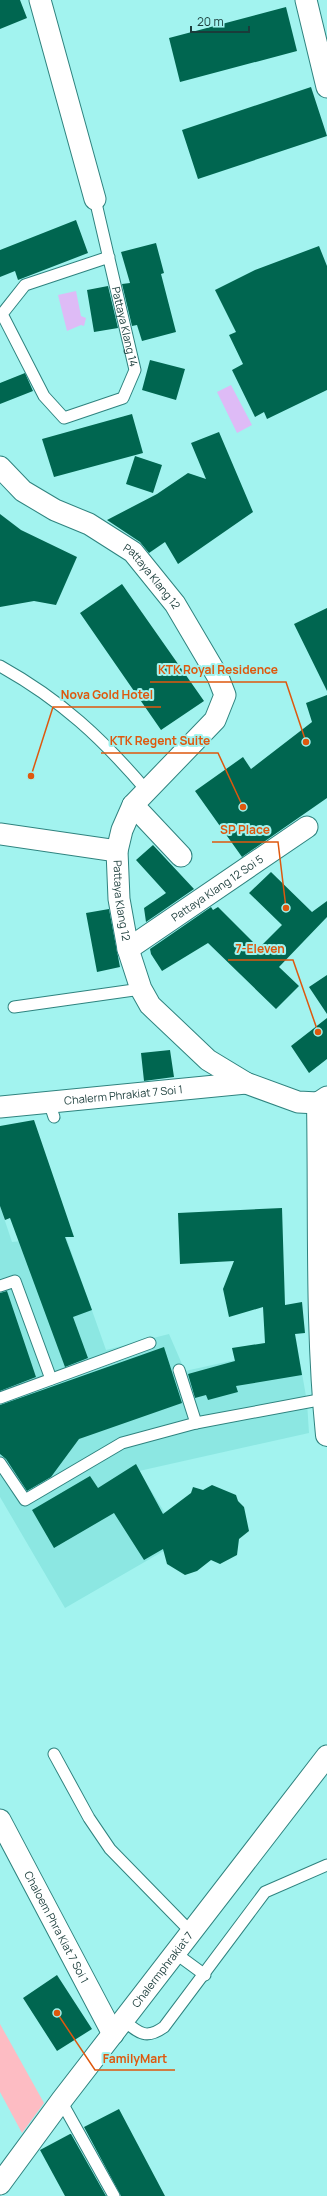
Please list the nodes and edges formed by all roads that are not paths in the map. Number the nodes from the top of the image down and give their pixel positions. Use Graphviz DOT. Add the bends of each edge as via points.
graph roads {
  1 [pos="40,0"];
  2 [pos="306,0"];
  3 [pos="319,19"];
  4 [pos="327,87"];
  5 [pos="95,199"];
  6 [pos="109,257"];
  7 [pos="0,467"];
  8 [pos="0,666"];
  9 [pos="140,798"];
  10 [pos="307,827"];
  11 [pos="0,834"];
  12 [pos="117,851"];
  13 [pos="181,856"];
  14 [pos="128,949"];
  15 [pos="141,989"];
  16 [pos="14,1007"];
  17 [pos="246,1084"];
  18 [pos="323,1100"];
  19 [pos="0,1107"];
  20 [pos="0,1286"];
  21 [pos="150,1343"];
  22 [pos="178,1370"];
  23 [pos="51,1379"];
  24 [pos="0,1398"];
  25 [pos="324,1399"];
  26 [pos="196,1423"];
  27 [pos="327,1435"];
  28 [pos="0,1463"];
  29 [pos="54,1754"];
  30 [pos="327,1756"];
  31 [pos="0,1820"];
  32 [pos="327,1865"];
  33 [pos="191,1932"];
  34 [pos="175,1953"];
  35 [pos="205,1976"];
  36 [pos="118,2027"];
  37 [pos="61,2101"];
  38 [pos="0,2184"];
  39 [pos="114,2196"];
  1 -- 5 [label="street, Pattaya Klang 14"];
  2 -- 3 [label="street"];
  3 -- 4 [label="street"];
  5 -- 6 [label="lane, Pattaya Klang 14"];
  6 -- 6 [label="lane, Pattaya Klang 14" via="135,370 123,398 64,418 44,396 2,314 25,285"];
  7 -- 9 [label="street, Pattaya Klang 12" via="23,491 55,510 89,524 133,552 175,604 218,678 225,695 215,720"];
  8 -- 9 [label="lane" via="46,693 110,748"];
  9 -- 12 [label="street, Pattaya Klang 12" via="122,830"];
  9 -- 13 [label="street"];
  10 -- 14 [label="street, Pattaya Klang 12 Soi 5"];
  11 -- 12 [label="street"];
  12 -- 14 [label="street, Pattaya Klang 12" via="119,899"];
  14 -- 15 [label="street, Pattaya Klang 12"];
  15 -- 16 [label="lane"];
  15 -- 17 [label="street, Pattaya Klang 12" via="150,1004 208,1060"];
  17 -- 18 [label="street, Pattaya Klang 12" via="298,1102"];
  17 -- 19 [label="street, Chalerm Phrakiat 7 Soi 1" via="51,1109"];
  18 -- 25 [label="street"];
  20 -- 23 [label="lane" via="15,1281"];
  21 -- 23 [label="lane"];
  22 -- 26 [label="lane"];
  23 -- 24 [label="lane"];
  25 -- 26 [label="lane"];
  25 -- 27 [label="street"];
  26 -- 28 [label="lane" via="122,1444 25,1500"];
  29 -- 33 [label="lane" via="89,1818 110,1849"];
  30 -- 33 [label="street, Chalermphrakiat 7"];
  31 -- 36 [label="street, Chaloem Phra Kiat 7 Soi 1"];
  32 -- 35 [label="lane" via="265,1892"];
  33 -- 34 [label="street, Chalermphrakiat 7"];
  34 -- 35 [label="lane"];
  34 -- 36 [label="street, Chalermphrakiat 7"];
  35 -- 36 [label="lane" via="164,2027 154,2034"];
  36 -- 37 [label="street, Chalermphrakiat 7"];
  37 -- 38 [label="street, Chalermphrakiat 7"];
  37 -- 39 [label="lane"];
}
